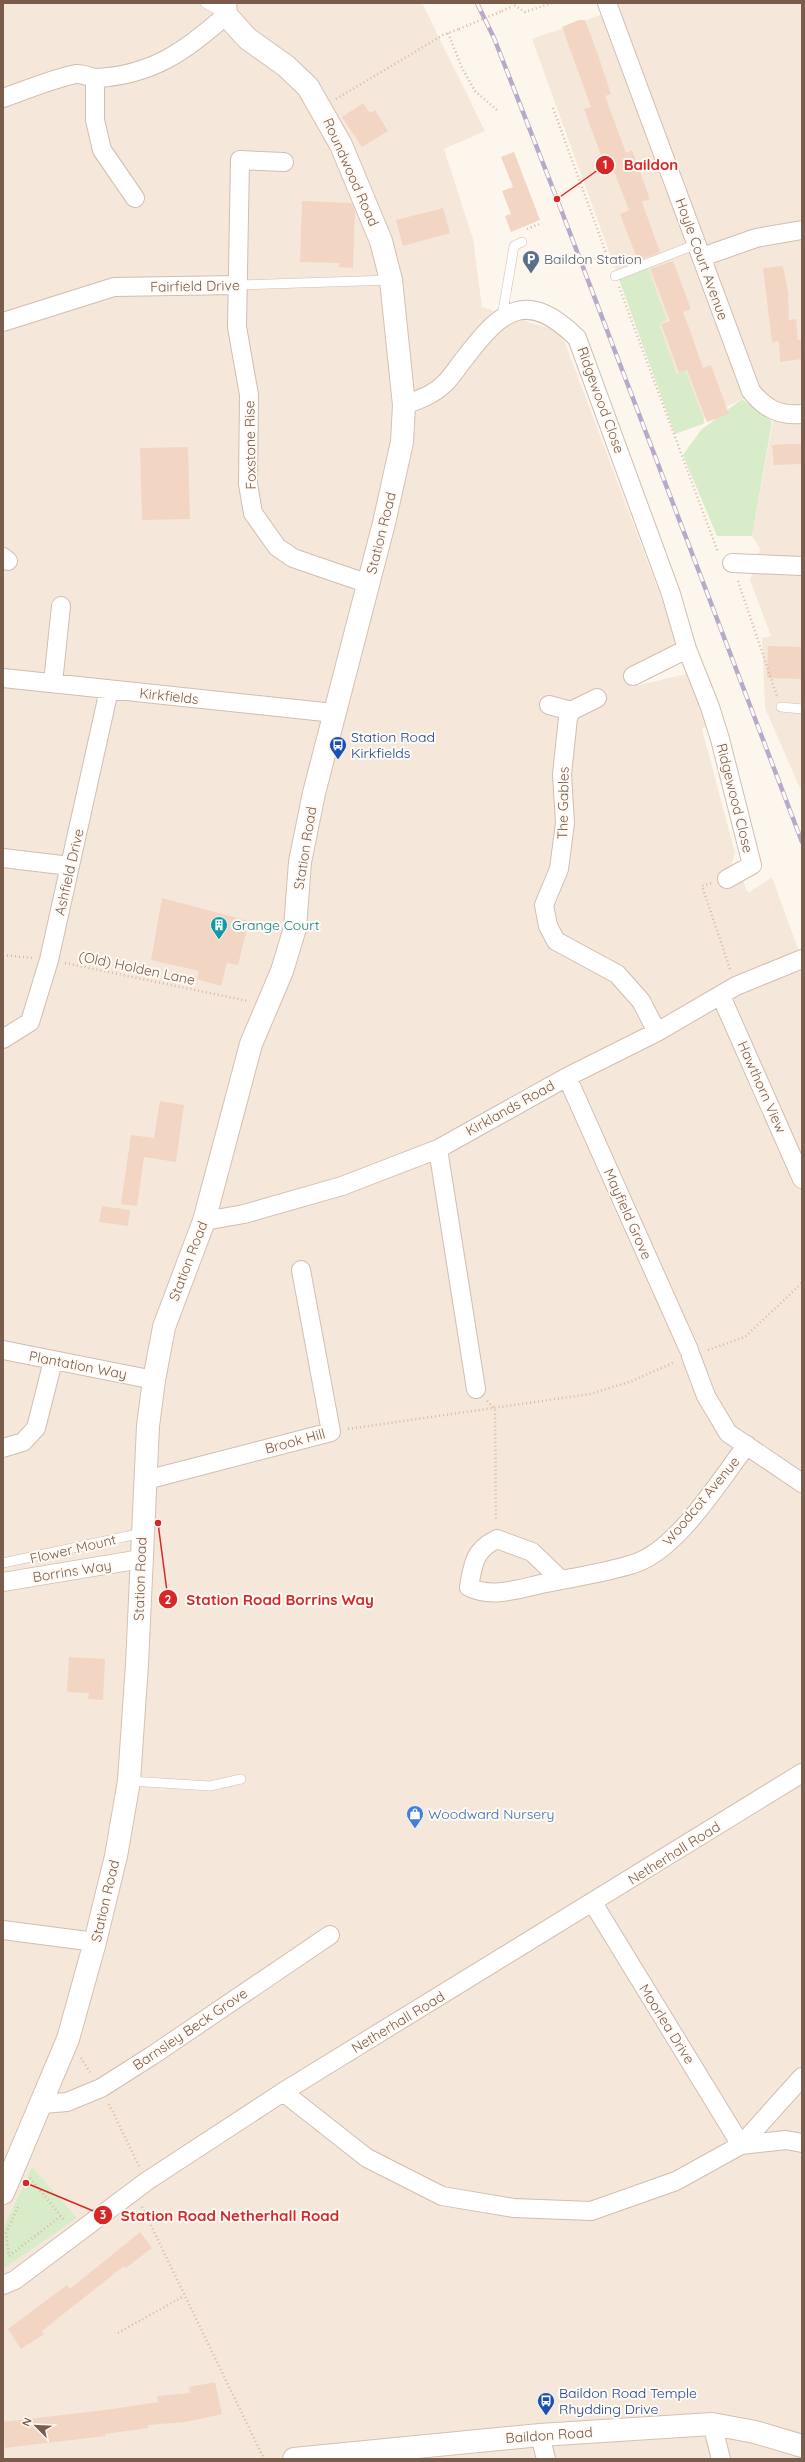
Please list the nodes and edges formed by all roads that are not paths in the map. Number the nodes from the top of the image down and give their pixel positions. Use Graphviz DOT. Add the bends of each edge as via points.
graph roads {
  1 [pos="204,3"];
  2 [pos="607,3"];
  3 [pos="225,9"];
  4 [pos="95,78"];
  5 [pos="3,98"];
  6 [pos="284,162"];
  7 [pos="135,198"];
  8 [pos="802,230"];
  9 [pos="522,242"];
  10 [pos="700,250"];
  11 [pos="615,276"];
  12 [pos="391,280"];
  13 [pos="237,285"];
  14 [pos="502,318"];
  15 [pos="3,322"];
  16 [pos="397,333"];
  17 [pos="404,405"];
  18 [pos="802,414"];
  19 [pos="732,563"];
  20 [pos="802,566"];
  21 [pos="369,584"];
  22 [pos="61,606"];
  23 [pos="687,649"];
  24 [pos="633,676"];
  25 [pos="3,678"];
  26 [pos="53,683"];
  27 [pos="109,690"];
  28 [pos="597,698"];
  29 [pos="549,705"];
  30 [pos="781,708"];
  31 [pos="802,709"];
  32 [pos="571,711"];
  33 [pos="334,713"];
  34 [pos="3,858"];
  35 [pos="70,866"];
  36 [pos="727,879"];
  37 [pos="802,959"];
  38 [pos="729,991"];
  39 [pos="657,1032"];
  40 [pos="3,1040"];
  41 [pos="567,1077"];
  42 [pos="438,1149"];
  43 [pos="802,1179"];
  44 [pos="204,1222"];
  45 [pos="301,1270"];
  46 [pos="3,1350"];
  47 [pos="690,1353"];
  48 [pos="53,1361"];
  49 [pos="154,1380"];
  50 [pos="476,1389"];
  51 [pos="747,1445"];
  52 [pos="3,1448"];
  53 [pos="146,1480"];
  54 [pos="802,1484"];
  55 [pos="142,1533"];
  56 [pos="141,1559"];
  57 [pos="3,1563"];
  58 [pos="561,1580"];
  59 [pos="3,1582"];
  60 [pos="802,1773"];
  61 [pos="241,1779"];
  62 [pos="129,1781"];
  63 [pos="593,1904"];
  64 [pos="3,1930"];
  65 [pos="330,1935"];
  66 [pos="95,1942"];
  67 [pos="802,2077"];
  68 [pos="283,2092"];
  69 [pos="42,2104"];
  70 [pos="802,2143"];
  71 [pos="741,2145"];
  72 [pos="11,2199"];
  73 [pos="3,2285"];
  74 [pos="712,2424"];
  75 [pos="540,2435"];
  76 [pos="802,2446"];
  77 [pos="294,2459"];
  78 [pos="546,2459"];
  79 [pos="721,2459"];
  1 -- 3 [label="lane"];
  2 -- 10 [label="street, Hoyle Court Avenue"];
  3 -- 4 [label="street" via="198,41 165,62 139,71"];
  3 -- 12 [label="street, Roundwood Road" via="248,39 286,66 308,87 321,107 342,145 381,241"];
  4 -- 5 [label="street" via="78,74"];
  4 -- 7 [label="street" via="95,120 102,150"];
  6 -- 13 [label="street, Foxstone Rise" via="240,160"];
  8 -- 10 [label="street"];
  9 -- 14 [label="lane" via="514,246"];
  10 -- 11 [label="lane"];
  10 -- 18 [label="street, Hoyle Court Avenue" via="751,392 758,401 775,412"];
  12 -- 13 [label="lane, Fairfield Drive"];
  12 -- 16 [label="street, Roundwood Road"];
  13 -- 15 [label="street, Fairfield Drive" via="114,287"];
  13 -- 21 [label="street, Foxstone Rise" via="237,327 250,395 248,484 253,513 277,547 293,558"];
  14 -- 17 [label="street, Ridgewood Close" via="483,333 445,384 427,397"];
  14 -- 23 [label="street, Ridgewood Close" via="527,309 543,312 560,321 577,338 671,594"];
  16 -- 17 [label="street, Station Road"];
  17 -- 21 [label="street, Station Road" via="402,442 395,480"];
  19 -- 20 [label="street"];
  21 -- 33 [label="street, Station Road"];
  22 -- 26 [label="street"];
  23 -- 24 [label="street"];
  23 -- 36 [label="street, Ridgewood Close" via="720,740 752,865"];
  25 -- 26 [label="street, Kirkfields"];
  26 -- 27 [label="street, Kirkfields"];
  27 -- 33 [label="street, Kirkfields"];
  27 -- 35 [label="street, Ashfield Drive"];
  28 -- 32 [label="street"];
  29 -- 32 [label="street"];
  30 -- 31 [label="lane"];
  32 -- 39 [label="street, The Gables" via="562,774 565,824 562,848 559,869 544,905 548,926 556,941 616,974 641,1001"];
  33 -- 44 [label="street, Station Road" via="300,862 295,928 282,971 250,1044"];
  34 -- 35 [label="street"];
  35 -- 40 [label="street, Ashfield Drive" via="49,960 30,1022"];
  37 -- 38 [label="street, Kirklands Road"];
  38 -- 39 [label="street, Kirklands Road"];
  38 -- 43 [label="street, Hawthorn View"];
  39 -- 41 [label="street, Kirklands Road"];
  41 -- 42 [label="street, Kirklands Road"];
  41 -- 47 [label="street, Mayfield Grove"];
  42 -- 44 [label="street, Kirklands Road" via="342,1186 244,1214"];
  42 -- 50 [label="street"];
  44 -- 49 [label="street, Station Road" via="164,1327"];
  45 -- 53 [label="street, Brook Hill" via="331,1432"];
  46 -- 48 [label="street, Plantation Way"];
  47 -- 51 [label="street, Woodcot Avenue" via="706,1396 728,1433"];
  48 -- 49 [label="street, Plantation Way"];
  48 -- 52 [label="street" via="36,1428 23,1442"];
  49 -- 53 [label="street, Station Road"];
  51 -- 54 [label="street, Woodcot Avenue"];
  51 -- 58 [label="street, Woodcot Avenue" via="676,1536 659,1551 634,1564"];
  53 -- 55 [label="street, Station Road"];
  55 -- 56 [label="street, Station Road"];
  55 -- 57 [label="lane, Flower Mount"];
  56 -- 59 [label="street, Borrins Way"];
  56 -- 62 [label="street, Station Road"];
  58 -- 58 [label="street, Woodcot Avenue" via="532,1552 496,1539 483,1546 476,1558 465,1593 499,1593"];
  60 -- 63 [label="street, Netherhall Road"];
  61 -- 62 [label="lane" via="210,1786"];
  62 -- 66 [label="street, Station Road" via="116,1856"];
  63 -- 68 [label="street, Netherhall Road"];
  63 -- 71 [label="street, Moorlea Drive"];
  64 -- 66 [label="street"];
  65 -- 69 [label="street, Barnsley Beck Grove" via="101,2088 67,2102"];
  66 -- 69 [label="street, Station Road" via="68,2039"];
  67 -- 71 [label="street"];
  68 -- 71 [label="street" via="367,2158 442,2196 514,2208 591,2211 676,2181"];
  68 -- 73 [label="street, Netherhall Road" via="140,2185 77,2235 15,2280"];
  69 -- 72 [label="street, Station Road" via="24,2171"];
  70 -- 71 [label="street" via="786,2140"];
  74 -- 75 [label="street, Baildon Road"];
  74 -- 76 [label="street, Baildon Road" via="755,2432"];
  74 -- 79 [label="street"];
  75 -- 77 [label="street, Baildon Road"];
  75 -- 78 [label="street"];
}
